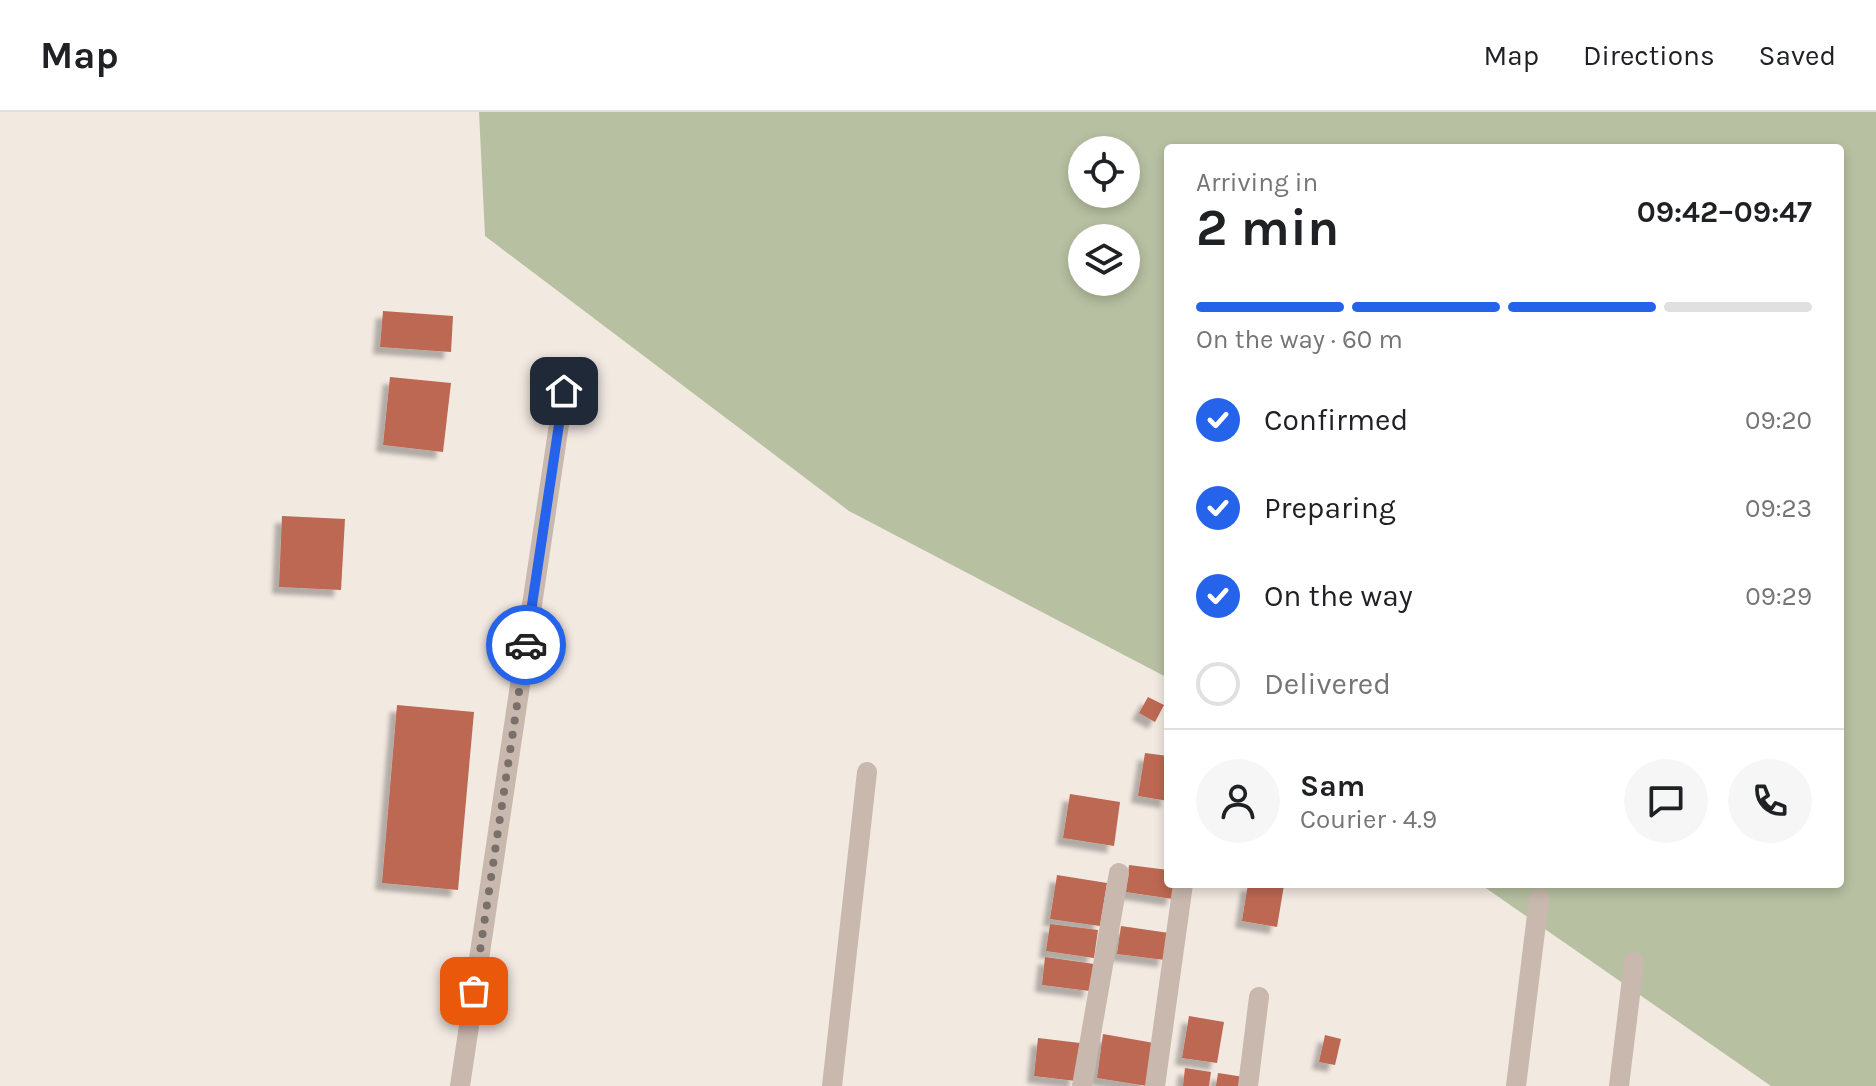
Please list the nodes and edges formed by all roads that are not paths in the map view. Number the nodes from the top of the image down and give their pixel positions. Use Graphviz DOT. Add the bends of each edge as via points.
graph roads {
  1 [pos="564,391"];
  2 [pos="867,772"];
  3 [pos="1119,873"];
  4 [pos="1182,888"];
  5 [pos="1539,899"];
  6 [pos="1634,962"];
  7 [pos="1259,997"];
  8 [pos="460,1086"];
  9 [pos="832,1086"];
  10 [pos="1082,1086"];
  11 [pos="1155,1086"];
  12 [pos="1248,1086"];
  13 [pos="1516,1086"];
  14 [pos="1619,1086"];
  1 -- 8 [label="street"];
  2 -- 9 [label="street"];
  3 -- 10 [label="street"];
  4 -- 11 [label="street"];
  5 -- 13 [label="street"];
  6 -- 14 [label="street"];
  7 -- 12 [label="street"];
}
